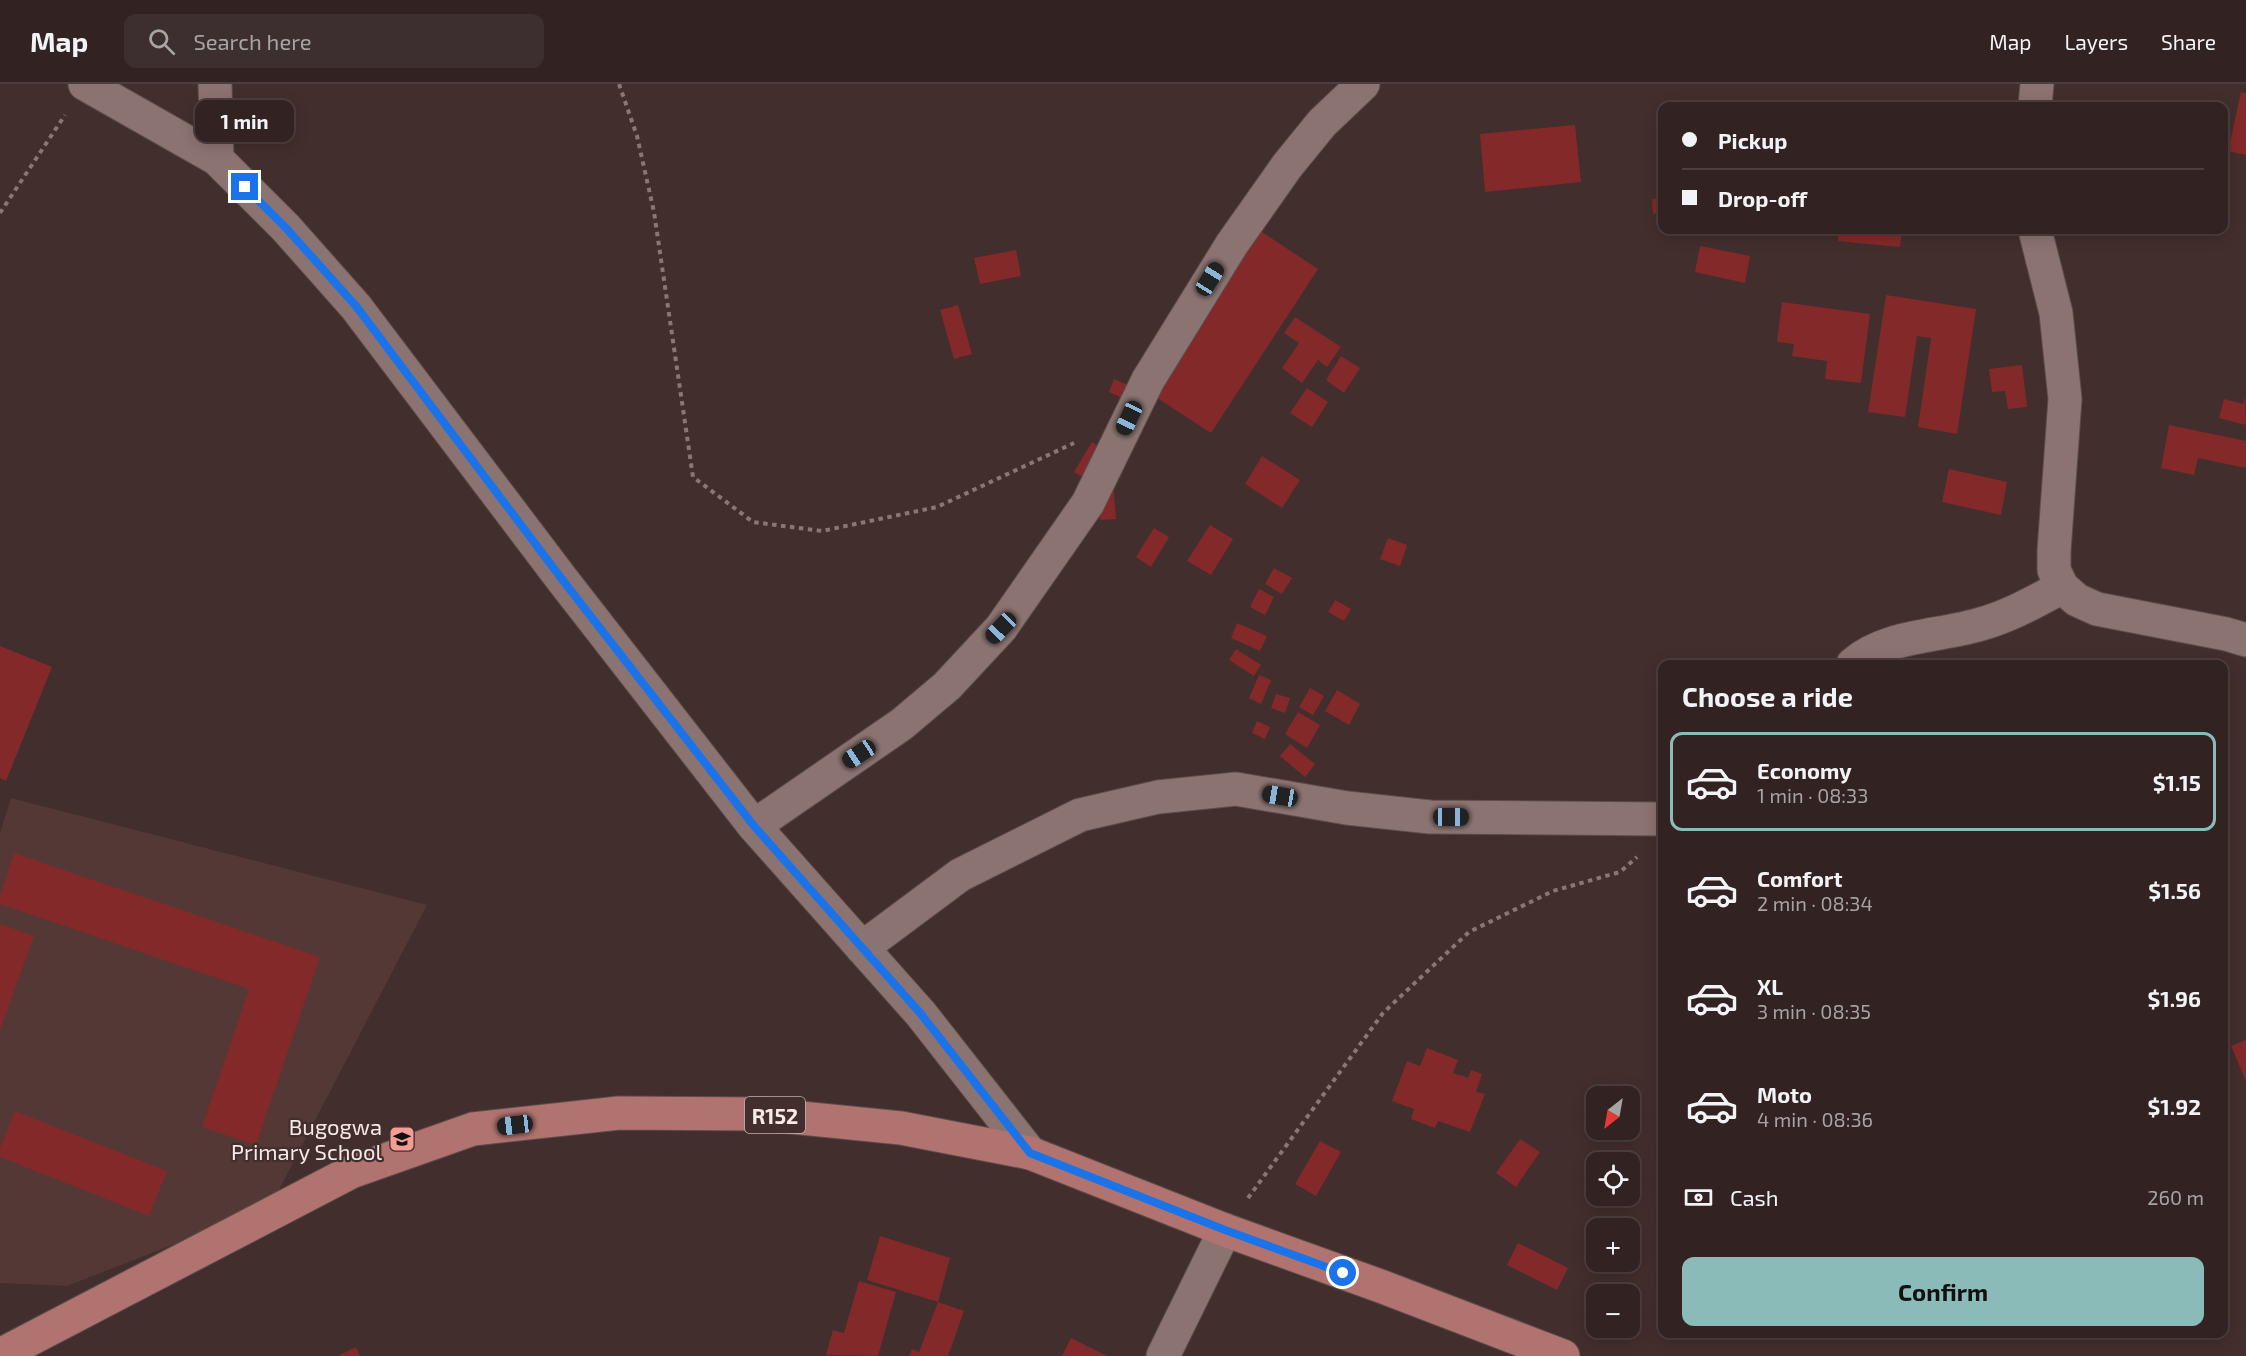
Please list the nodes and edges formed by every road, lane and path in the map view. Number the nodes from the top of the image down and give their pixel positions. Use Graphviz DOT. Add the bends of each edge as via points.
graph roads {
  1 [pos="85,84"];
  2 [pos="215,84"];
  3 [pos="619,84"];
  4 [pos="1363,84"];
  5 [pos="2037,84"];
  6 [pos="2035,102"];
  7 [pos="217,159"];
  8 [pos="0,213"];
  9 [pos="2036,234"];
  10 [pos="1076,442"];
  11 [pos="2062,587"];
  12 [pos="2246,640"];
  13 [pos="1860,660"];
  14 [pos="1658,819"];
  15 [pos="754,826"];
  16 [pos="1645,849"];
  17 [pos="862,948"];
  18 [pos="1030,1153"];
  19 [pos="1225,1230"];
  20 [pos="0,1355"];
  21 [pos="1163,1356"];
  22 [pos="1563,1356"];
  1 -- 7 [label="street"];
  1 -- 8 [label="path"];
  2 -- 7 [label="street"];
  3 -- 10 [label="path" via="637,136 654,212 693,477 753,522 822,531 937,507"];
  4 -- 15 [label="street" via="1301,148 1232,244 1148,380 1088,503 1001,628 946,686 902,724"];
  5 -- 6 [label="street"];
  7 -- 15 [label="street" via="356,306"];
  9 -- 11 [label="street" via="2056,313 2065,399 2054,551 2054,570"];
  11 -- 12 [label="street" via="2097,609"];
  11 -- 13 [label="street" via="1984,624 1887,644"];
  14 -- 17 [label="street" via="1430,817 1236,789 1158,796 1080,815 960,875"];
  15 -- 17 [label="street"];
  16 -- 19 [label="path" via="1620,872 1553,891 1469,932 1383,1013"];
  17 -- 18 [label="street" via="921,1014"];
  18 -- 19 [label="main road, R152"];
  18 -- 20 [label="main road, R152" via="901,1128 761,1114 619,1113 473,1129 351,1172"];
  19 -- 21 [label="street"];
  19 -- 22 [label="main road, R152"];
}
